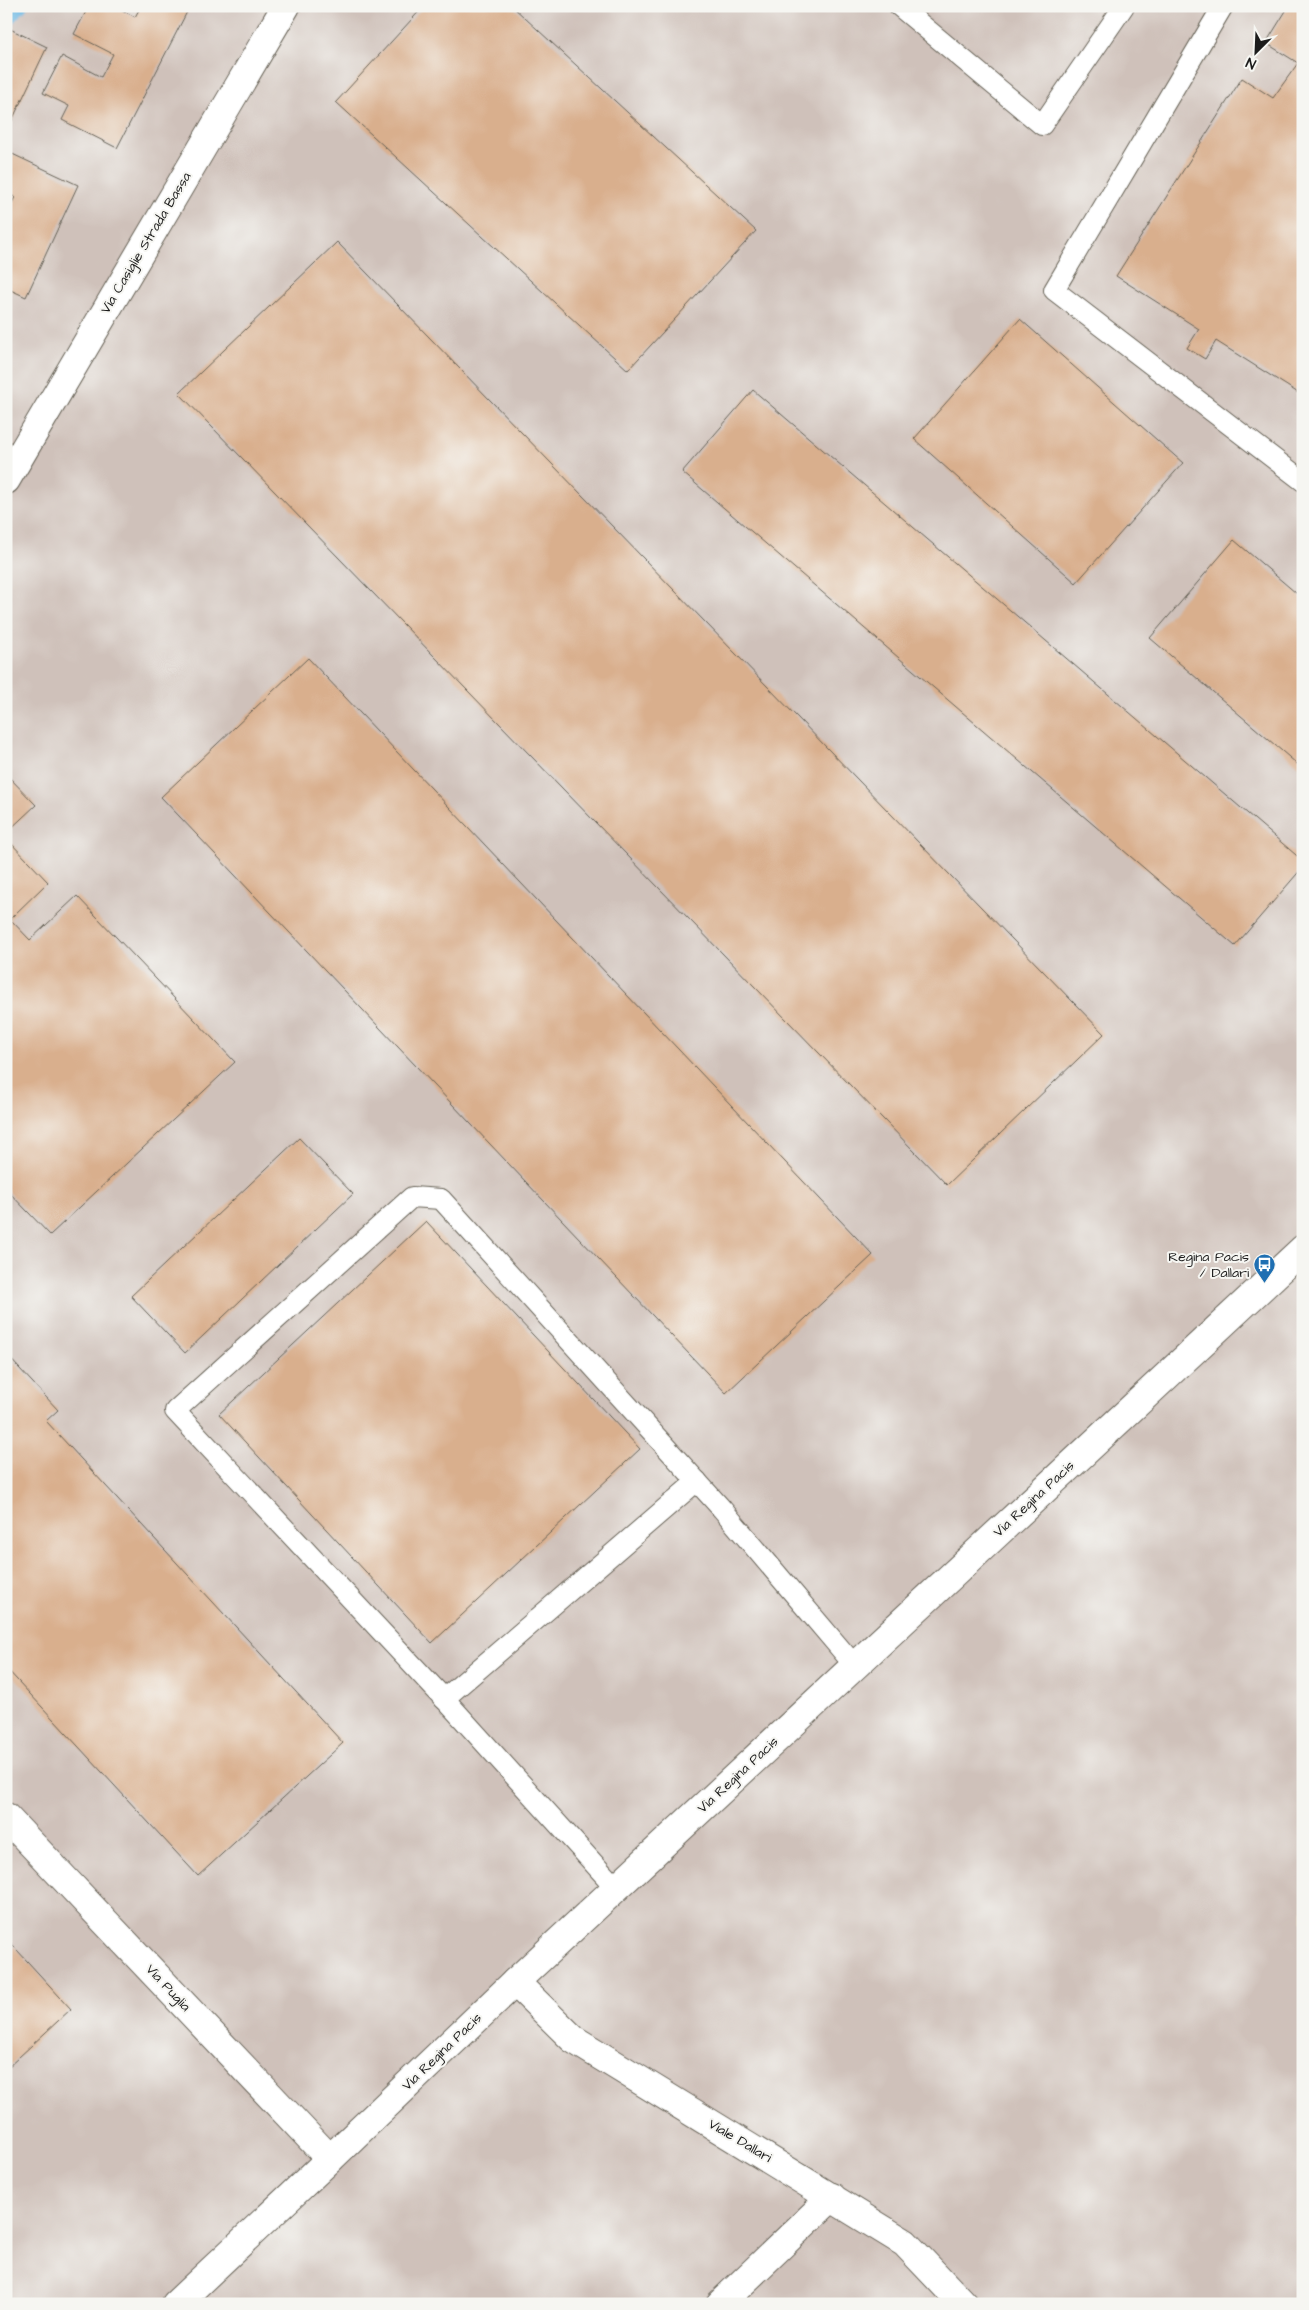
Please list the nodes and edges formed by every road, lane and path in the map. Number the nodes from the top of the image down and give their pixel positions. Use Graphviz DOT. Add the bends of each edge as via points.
graph roads {
  1 [pos="286,6"];
  2 [pos="899,6"];
  3 [pos="1124,6"];
  4 [pos="1223,6"];
  5 [pos="6,480"];
  6 [pos="1303,481"];
  7 [pos="1303,1249"];
  8 [pos="698,1481"];
  9 [pos="855,1666"];
  10 [pos="444,1699"];
  11 [pos="6,1817"];
  12 [pos="616,1888"];
  13 [pos="515,1982"];
  14 [pos="330,2160"];
  15 [pos="832,2197"];
  16 [pos="176,2304"];
  17 [pos="720,2304"];
  18 [pos="963,2304"];
  1 -- 5 [label="street, Via Casiglie Strada Bassa"];
  2 -- 3 [label="lane" via="1042,125"];
  4 -- 6 [label="lane" via="1054,290"];
  7 -- 9 [label="street, Via Regina Pacis"];
  8 -- 9 [label="lane"];
  8 -- 10 [label="lane"];
  8 -- 10 [label="lane" via="441,1199 412,1196 175,1411"];
  9 -- 12 [label="street, Via Regina Pacis"];
  10 -- 12 [label="lane"];
  11 -- 14 [label="street, Via Puglia"];
  12 -- 13 [label="street, Via Regina Pacis"];
  13 -- 14 [label="street, Via Regina Pacis"];
  13 -- 15 [label="street, Viale Dallari" via="572,2039"];
  14 -- 16 [label="street, Via Regina Pacis"];
  15 -- 17 [label="street"];
  15 -- 18 [label="street, Viale Dallari" via="905,2243"];
}
